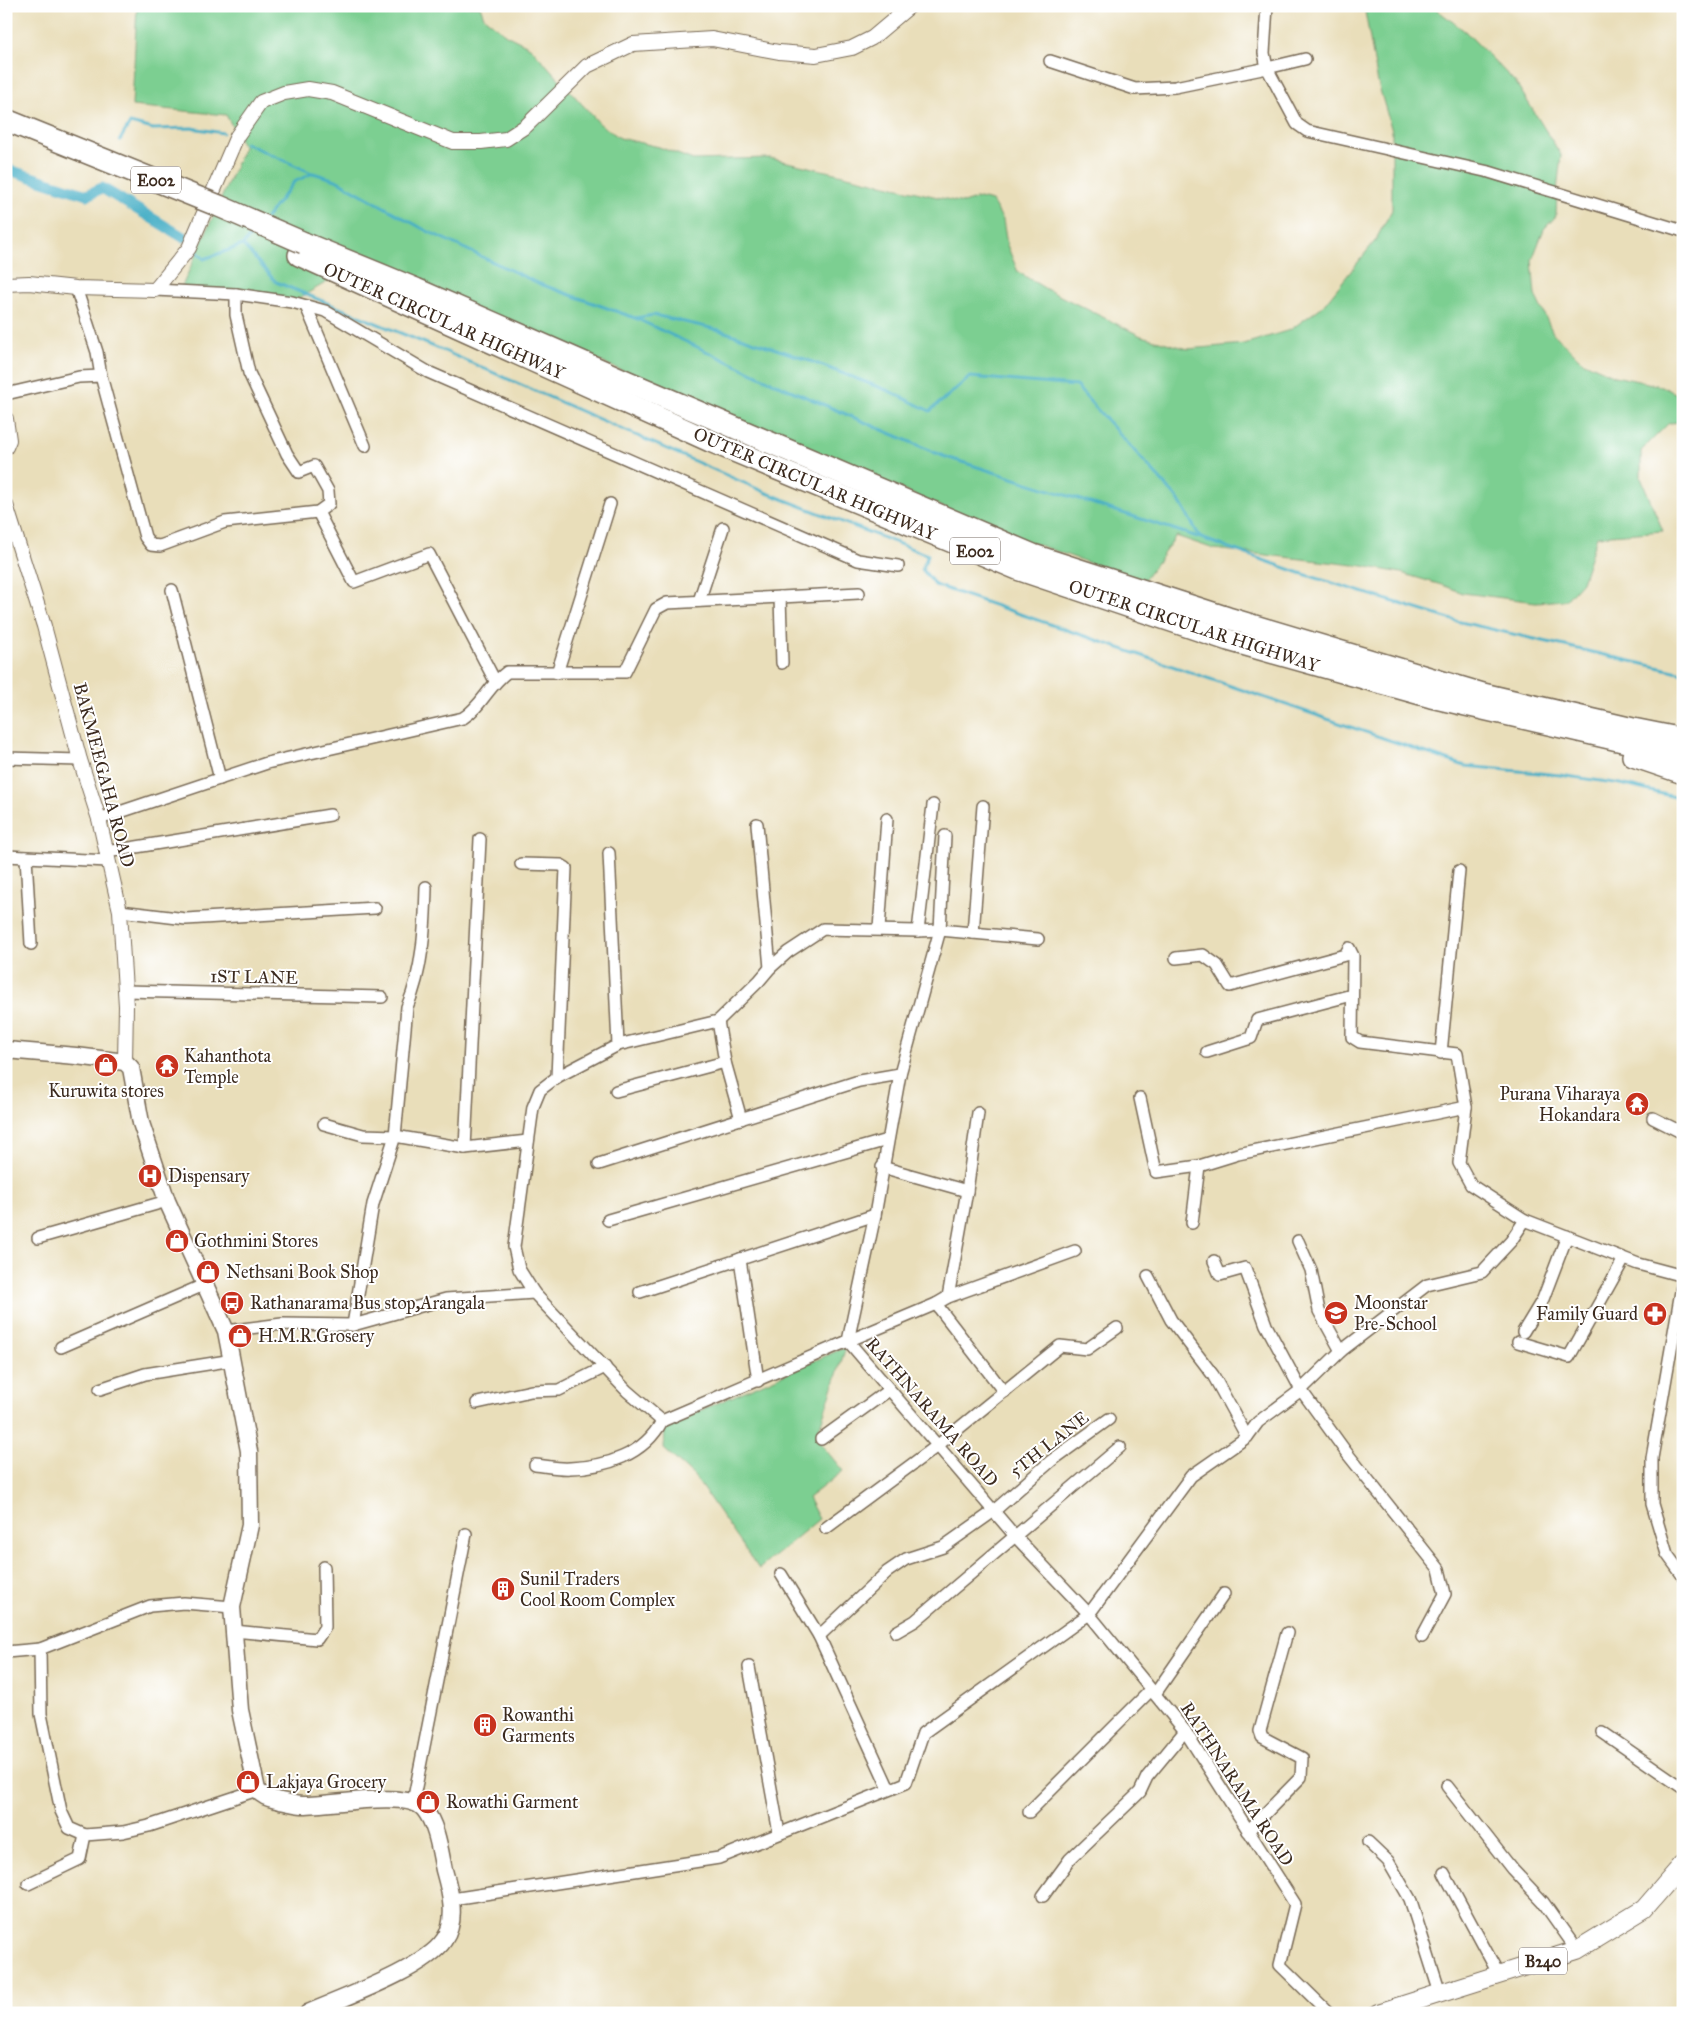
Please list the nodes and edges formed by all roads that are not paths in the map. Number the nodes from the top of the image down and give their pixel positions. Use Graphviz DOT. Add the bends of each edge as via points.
graph roads {
  1 [pos="910,6"];
  2 [pos="1267,6"];
  3 [pos="1305,59"];
  4 [pos="1050,61"];
  5 [pos="1267,68"];
  6 [pos="6,120"];
  7 [pos="6,135"];
  8 [pos="1683,231"];
  9 [pos="302,249"];
  10 [pos="6,284"];
  11 [pos="76,288"];
  12 [pos="155,290"];
  13 [pos="236,294"];
  14 [pos="306,306"];
  15 [pos="101,376"];
  16 [pos="6,394"];
  17 [pos="6,419"];
  18 [pos="365,446"];
  19 [pos="6,447"];
  20 [pos="610,504"];
  21 [pos="6,506"];
  22 [pos="318,512"];
  23 [pos="723,528"];
  24 [pos="898,566"];
  25 [pos="172,590"];
  26 [pos="859,593"];
  27 [pos="780,597"];
  28 [pos="699,601"];
  29 [pos="782,663"];
  30 [pos="558,673"];
  31 [pos="495,681"];
  32 [pos="1520,719"];
  33 [pos="1633,729"];
  34 [pos="1683,731"];
  35 [pos="1683,739"];
  36 [pos="1683,755"];
  37 [pos="6,758"];
  38 [pos="80,760"];
  39 [pos="1683,773"];
  40 [pos="220,779"];
  41 [pos="933,805"];
  42 [pos="983,806"];
  43 [pos="330,815"];
  44 [pos="99,819"];
  45 [pos="888,819"];
  46 [pos="757,824"];
  47 [pos="945,836"];
  48 [pos="480,839"];
  49 [pos="609,853"];
  50 [pos="6,856"];
  51 [pos="107,856"];
  52 [pos="26,857"];
  53 [pos="521,864"];
  54 [pos="1459,871"];
  55 [pos="426,887"];
  56 [pos="375,908"];
  57 [pos="120,911"];
  58 [pos="880,929"];
  59 [pos="940,930"];
  60 [pos="918,931"];
  61 [pos="974,933"];
  62 [pos="1038,939"];
  63 [pos="31,944"];
  64 [pos="1176,958"];
  65 [pos="770,968"];
  66 [pos="124,991"];
  67 [pos="1352,996"];
  68 [pos="382,997"];
  69 [pos="718,1021"];
  70 [pos="618,1045"];
  71 [pos="6,1050"];
  72 [pos="1208,1052"];
  73 [pos="1441,1053"];
  74 [pos="125,1062"];
  75 [pos="725,1062"];
  76 [pos="900,1074"];
  77 [pos="557,1077"];
  78 [pos="616,1090"];
  79 [pos="1140,1098"];
  80 [pos="1466,1107"];
  81 [pos="978,1113"];
  82 [pos="1653,1118"];
  83 [pos="741,1119"];
  84 [pos="324,1124"];
  85 [pos="1683,1133"];
  86 [pos="395,1136"];
  87 [pos="887,1140"];
  88 [pos="528,1141"];
  89 [pos="465,1148"];
  90 [pos="599,1164"];
  91 [pos="1199,1166"];
  92 [pos="882,1168"];
  93 [pos="967,1191"];
  94 [pos="167,1201"];
  95 [pos="875,1215"];
  96 [pos="608,1220"];
  97 [pos="1525,1220"];
  98 [pos="1192,1223"];
  99 [pos="1567,1236"];
  100 [pos="38,1238"];
  101 [pos="1298,1241"];
  102 [pos="1075,1251"];
  103 [pos="740,1259"];
  104 [pos="1624,1259"];
  105 [pos="1214,1260"];
  106 [pos="1148,1276"];
  107 [pos="1683,1278"];
  108 [pos="206,1284"];
  109 [pos="640,1292"];
  110 [pos="534,1294"];
  111 [pos="948,1297"];
  112 [pos="936,1304"];
  113 [pos="354,1325"];
  114 [pos="1117,1328"];
  115 [pos="226,1331"];
  116 [pos="848,1341"];
  117 [pos="61,1347"];
  118 [pos="1341,1351"];
  119 [pos="233,1360"];
  120 [pos="605,1367"];
  121 [pos="758,1381"];
  122 [pos="100,1389"];
  123 [pos="889,1390"];
  124 [pos="1301,1390"];
  125 [pos="1004,1392"];
  126 [pos="477,1404"];
  127 [pos="1109,1419"];
  128 [pos="662,1421"];
  129 [pos="1247,1436"];
  130 [pos="821,1439"];
  131 [pos="937,1446"];
  132 [pos="1120,1447"];
  133 [pos="535,1465"];
  134 [pos="994,1511"];
  135 [pos="826,1528"];
  136 [pos="466,1534"];
  137 [pos="1015,1536"];
  138 [pos="324,1567"];
  139 [pos="780,1574"];
  140 [pos="1683,1576"];
  141 [pos="1224,1594"];
  142 [pos="232,1606"];
  143 [pos="1089,1614"];
  144 [pos="234,1631"];
  145 [pos="896,1632"];
  146 [pos="1288,1633"];
  147 [pos="819,1636"];
  148 [pos="1422,1637"];
  149 [pos="40,1648"];
  150 [pos="6,1652"];
  151 [pos="749,1667"];
  152 [pos="1153,1692"];
  153 [pos="1185,1731"];
  154 [pos="1602,1732"];
  155 [pos="1446,1786"];
  156 [pos="1683,1788"];
  157 [pos="890,1789"];
  158 [pos="257,1790"];
  159 [pos="414,1802"];
  160 [pos="1028,1812"];
  161 [pos="1248,1830"];
  162 [pos="779,1834"];
  163 [pos="85,1835"];
  164 [pos="1368,1842"];
  165 [pos="1683,1864"];
  166 [pos="1444,1873"];
  167 [pos="28,1884"];
  168 [pos="1043,1896"];
  169 [pos="452,1900"];
  170 [pos="1577,1950"];
  171 [pos="1499,1975"];
  172 [pos="1440,1993"];
  173 [pos="1420,2007"];
  174 [pos="308,2013"];
  175 [pos="1329,2013"];
  176 [pos="1378,2013"];
  1 -- 12 [label="street" via="872,38 852,48 816,55 779,52 712,39 633,44 587,66 526,126 506,140 453,142 332,93 308,89 284,93 261,102 237,136 189,248"];
  2 -- 5 [label="street" via="1264,53"];
  3 -- 5 [label="street"];
  4 -- 5 [label="street" via="1135,89 1175,87"];
  5 -- 8 [label="street" via="1298,124 1307,131 1489,172"];
  6 -- 9 [label="highway, OUTER CIRCULAR HIGHWAY / E002, bridge" via="210,202"];
  7 -- 9 [label="highway, OUTER CIRCULAR HIGHWAY / E002"];
  9 -- 32 [label="highway, OUTER CIRCULAR HIGHWAY / E002" via="710,441 1020,570 1228,640"];
  9 -- 33 [label="highway, OUTER CIRCULAR HIGHWAY / E002" via="416,289 1033,555 1228,618 1483,694"];
  10 -- 11 [label="street" via="30,282"];
  11 -- 12 [label="street"];
  11 -- 15 [label="street" via="97,352"];
  12 -- 13 [label="street"];
  13 -- 14 [label="street"];
  13 -- 22 [label="street" via="236,314 249,373 287,454 299,472 314,466 328,491 329,504"];
  14 -- 18 [label="street"];
  14 -- 24 [label="street" via="325,312 428,372 858,560"];
  15 -- 16 [label="street" via="79,377"];
  15 -- 22 [label="street" via="145,536 151,546 160,546 225,522"];
  17 -- 19 [label="street" via="9,440"];
  20 -- 30 [label="street"];
  21 -- 38 [label="street, BAKMEEGAHA ROAD" via="44,626"];
  22 -- 31 [label="street" via="354,582 429,554"];
  23 -- 28 [label="street"];
  25 -- 40 [label="street"];
  26 -- 27 [label="street"];
  27 -- 28 [label="street"];
  27 -- 29 [label="street"];
  28 -- 30 [label="street" via="666,602 656,609 624,672"];
  30 -- 31 [label="street" via="507,672"];
  31 -- 40 [label="street" via="474,711 463,718 267,763"];
  32 -- 36 [label="highway, OUTER CIRCULAR HIGHWAY / E002"];
  32 -- 39 [label="highway"];
  33 -- 34 [label="highway"];
  33 -- 35 [label="highway, OUTER CIRCULAR HIGHWAY / E002"];
  37 -- 38 [label="street"];
  38 -- 44 [label="street, BAKMEEGAHA ROAD"];
  40 -- 44 [label="street"];
  41 -- 60 [label="street"];
  42 -- 61 [label="street"];
  43 -- 51 [label="street"];
  44 -- 51 [label="street, BAKMEEGAHA ROAD"];
  45 -- 58 [label="street"];
  46 -- 65 [label="street"];
  47 -- 59 [label="street"];
  48 -- 89 [label="street"];
  49 -- 70 [label="street"];
  50 -- 52 [label="street"];
  51 -- 52 [label="street"];
  51 -- 57 [label="street, BAKMEEGAHA ROAD"];
  52 -- 63 [label="street"];
  53 -- 77 [label="street" via="561,865 566,868"];
  54 -- 73 [label="street"];
  55 -- 86 [label="street" via="426,928 414,990 407,1007"];
  56 -- 57 [label="street" via="186,919"];
  57 -- 66 [label="street, BAKMEEGAHA ROAD"];
  58 -- 60 [label="street"];
  58 -- 65 [label="street" via="823,929"];
  59 -- 60 [label="street"];
  59 -- 61 [label="street"];
  59 -- 76 [label="street"];
  61 -- 62 [label="street"];
  64 -- 67 [label="street" via="1203,954 1217,965 1230,986 1345,955 1349,948 1353,956"];
  65 -- 69 [label="street"];
  66 -- 68 [label="street, 1ST LANE"];
  66 -- 74 [label="street, BAKMEEGAHA ROAD"];
  67 -- 72 [label="street" via="1256,1020 1251,1038"];
  67 -- 73 [label="street" via="1352,1037 1360,1042"];
  69 -- 70 [label="street"];
  69 -- 75 [label="street"];
  70 -- 77 [label="street"];
  71 -- 74 [label="main road"];
  73 -- 80 [label="street" via="1457,1054"];
  74 -- 94 [label="main road" via="131,1068 141,1122"];
  75 -- 78 [label="street"];
  75 -- 83 [label="street"];
  76 -- 83 [label="street" via="859,1081"];
  76 -- 87 [label="street"];
  77 -- 88 [label="street" via="540,1090 533,1107"];
  79 -- 91 [label="street" via="1156,1172"];
  80 -- 91 [label="street" via="1238,1154"];
  80 -- 97 [label="street" via="1458,1163 1470,1184"];
  81 -- 93 [label="street"];
  82 -- 85 [label="street"];
  83 -- 90 [label="street"];
  84 -- 86 [label="street" via="363,1135"];
  86 -- 89 [label="street"];
  86 -- 113 [label="street" via="373,1204"];
  87 -- 92 [label="street"];
  87 -- 96 [label="street"];
  88 -- 89 [label="street"];
  88 -- 110 [label="street" via="514,1247 519,1269"];
  91 -- 98 [label="street"];
  92 -- 93 [label="street"];
  92 -- 95 [label="street"];
  93 -- 111 [label="street"];
  94 -- 100 [label="street"];
  94 -- 108 [label="main road"];
  95 -- 103 [label="street"];
  95 -- 116 [label="street"];
  97 -- 99 [label="street"];
  97 -- 118 [label="street" via="1511,1241 1482,1272 1427,1285"];
  99 -- 104 [label="street"];
  99 -- 104 [label="street" via="1543,1299 1521,1337 1569,1357"];
  101 -- 118 [label="street" via="1311,1270 1319,1311"];
  102 -- 111 [label="street"];
  103 -- 109 [label="street"];
  103 -- 121 [label="street"];
  104 -- 107 [label="street"];
  105 -- 124 [label="street" via="1220,1275 1245,1268 1266,1325"];
  106 -- 129 [label="street" via="1171,1320 1213,1375"];
  107 -- 140 [label="street" via="1652,1458 1652,1504 1667,1554"];
  108 -- 115 [label="main road"];
  108 -- 117 [label="street"];
  110 -- 113 [label="street" via="446,1299"];
  110 -- 120 [label="street"];
  111 -- 112 [label="street"];
  112 -- 116 [label="street"];
  112 -- 125 [label="street"];
  113 -- 115 [label="street" via="282,1324"];
  114 -- 125 [label="street" via="1087,1348 1060,1346"];
  115 -- 119 [label="main road"];
  116 -- 121 [label="street, RATHNARAMA ROAD"];
  116 -- 123 [label="street, RATHNARAMA ROAD"];
  118 -- 124 [label="street"];
  119 -- 122 [label="street" via="145,1374"];
  119 -- 142 [label="main road" via="249,1451 250,1525"];
  120 -- 126 [label="street" via="559,1390 531,1391"];
  120 -- 128 [label="street" via="627,1392"];
  121 -- 128 [label="street, RATHNARAMA ROAD"];
  123 -- 130 [label="street"];
  123 -- 131 [label="street, RATHNARAMA ROAD"];
  124 -- 129 [label="street" via="1258,1422"];
  124 -- 148 [label="street" via="1439,1569 1445,1594"];
  125 -- 131 [label="street"];
  127 -- 134 [label="street, 5TH LANE" via="1051,1461"];
  128 -- 133 [label="street" via="655,1435 639,1450 604,1464 569,1468"];
  129 -- 143 [label="street" via="1191,1476"];
  131 -- 134 [label="street, RATHNARAMA ROAD"];
  131 -- 135 [label="street"];
  132 -- 137 [label="street"];
  134 -- 137 [label="street, RATHNARAMA ROAD"];
  134 -- 147 [label="street, 5TH LANE" via="943,1547 906,1559 887,1572"];
  136 -- 159 [label="street"];
  137 -- 143 [label="street, RATHNARAMA ROAD"];
  137 -- 145 [label="street" via="915,1621"];
  138 -- 144 [label="street" via="325,1627 317,1640"];
  139 -- 147 [label="street"];
  141 -- 152 [label="street"];
  142 -- 144 [label="main road"];
  142 -- 149 [label="street" via="184,1603 150,1606"];
  143 -- 152 [label="street, RATHNARAMA ROAD"];
  143 -- 157 [label="street" via="923,1733 906,1782"];
  144 -- 158 [label="main road" via="240,1710"];
  146 -- 161 [label="street" via="1260,1731 1262,1737 1302,1758 1301,1777"];
  147 -- 157 [label="street"];
  149 -- 150 [label="street"];
  149 -- 163 [label="street" via="41,1714 61,1811 69,1828"];
  151 -- 162 [label="street"];
  152 -- 153 [label="street, RATHNARAMA ROAD"];
  152 -- 160 [label="street"];
  153 -- 161 [label="street, RATHNARAMA ROAD"];
  153 -- 168 [label="street" via="1147,1777 1140,1792 1070,1859"];
  154 -- 156 [label="street"];
  155 -- 170 [label="street" via="1512,1869 1543,1902"];
  157 -- 162 [label="street"];
  158 -- 159 [label="main road" via="263,1797 301,1805 387,1799"];
  158 -- 163 [label="street" via="149,1826"];
  159 -- 169 [label="main road" via="424,1809 434,1827"];
  161 -- 175 [label="street, RATHNARAMA ROAD" via="1295,1904 1280,1965"];
  162 -- 169 [label="street" via="719,1858"];
  163 -- 167 [label="street" via="80,1859"];
  164 -- 172 [label="street" via="1388,1861 1410,1898"];
  165 -- 170 [label="main road, B240" via="1644,1909"];
  166 -- 171 [label="street"];
  169 -- 174 [label="main road" via="445,1940 427,1957"];
  170 -- 171 [label="main road, B240"];
  171 -- 172 [label="main road, B240"];
  172 -- 173 [label="main road, B240"];
  173 -- 176 [label="main road, B240"];
}
